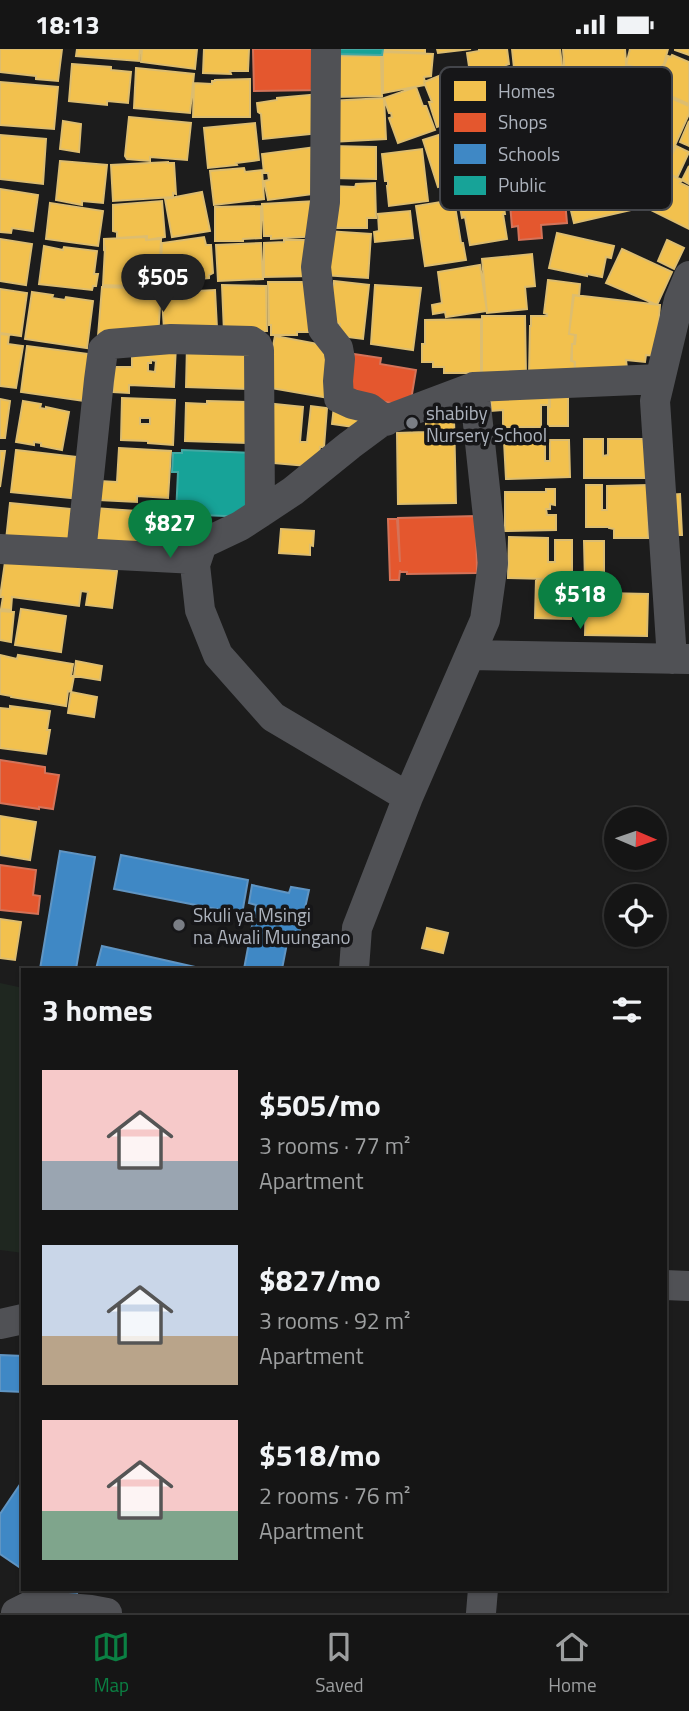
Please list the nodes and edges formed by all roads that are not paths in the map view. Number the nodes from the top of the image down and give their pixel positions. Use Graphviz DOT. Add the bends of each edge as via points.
graph roads {
  1 [pos="326,49"];
  2 [pos="689,276"];
  3 [pos="680,333"];
  4 [pos="660,379"];
  5 [pos="474,387"];
  6 [pos="386,421"];
  7 [pos="260,513"];
  8 [pos="0,549"];
  9 [pos="81,553"];
  10 [pos="196,559"];
  11 [pos="470,655"];
  12 [pos="680,659"];
  13 [pos="408,797"];
  14 [pos="354,968"];
  15 [pos="667,1285"];
  16 [pos="689,1286"];
  17 [pos="21,1319"];
  18 [pos="0,1324"];
  19 [pos="483,1591"];
  20 [pos="96,1612"];
  21 [pos="16,1613"];
  22 [pos="481,1613"];
  1 -- 6 [label="street" via="325,202 316,267 323,328 338,348 339,397 369,408"];
  2 -- 3 [label="street" via="679,300"];
  3 -- 4 [label="street"];
  4 -- 5 [label="street"];
  4 -- 12 [label="street" via="655,401"];
  5 -- 6 [label="street"];
  5 -- 11 [label="street" via="493,563 485,620"];
  6 -- 7 [label="street"];
  7 -- 9 [label="street" via="257,345 251,341 171,339 110,344 103,350"];
  7 -- 10 [label="street" via="202,544"];
  8 -- 9 [label="street"];
  9 -- 10 [label="street"];
  10 -- 13 [label="street" via="200,610 218,655 273,717"];
  11 -- 12 [label="street"];
  11 -- 13 [label="street"];
  13 -- 14 [label="street" via="357,928"];
  15 -- 16 [label="street"];
  17 -- 18 [label="street"];
  19 -- 22 [label="street"];
  20 -- 21 [label="street" via="32,1605"];
}
